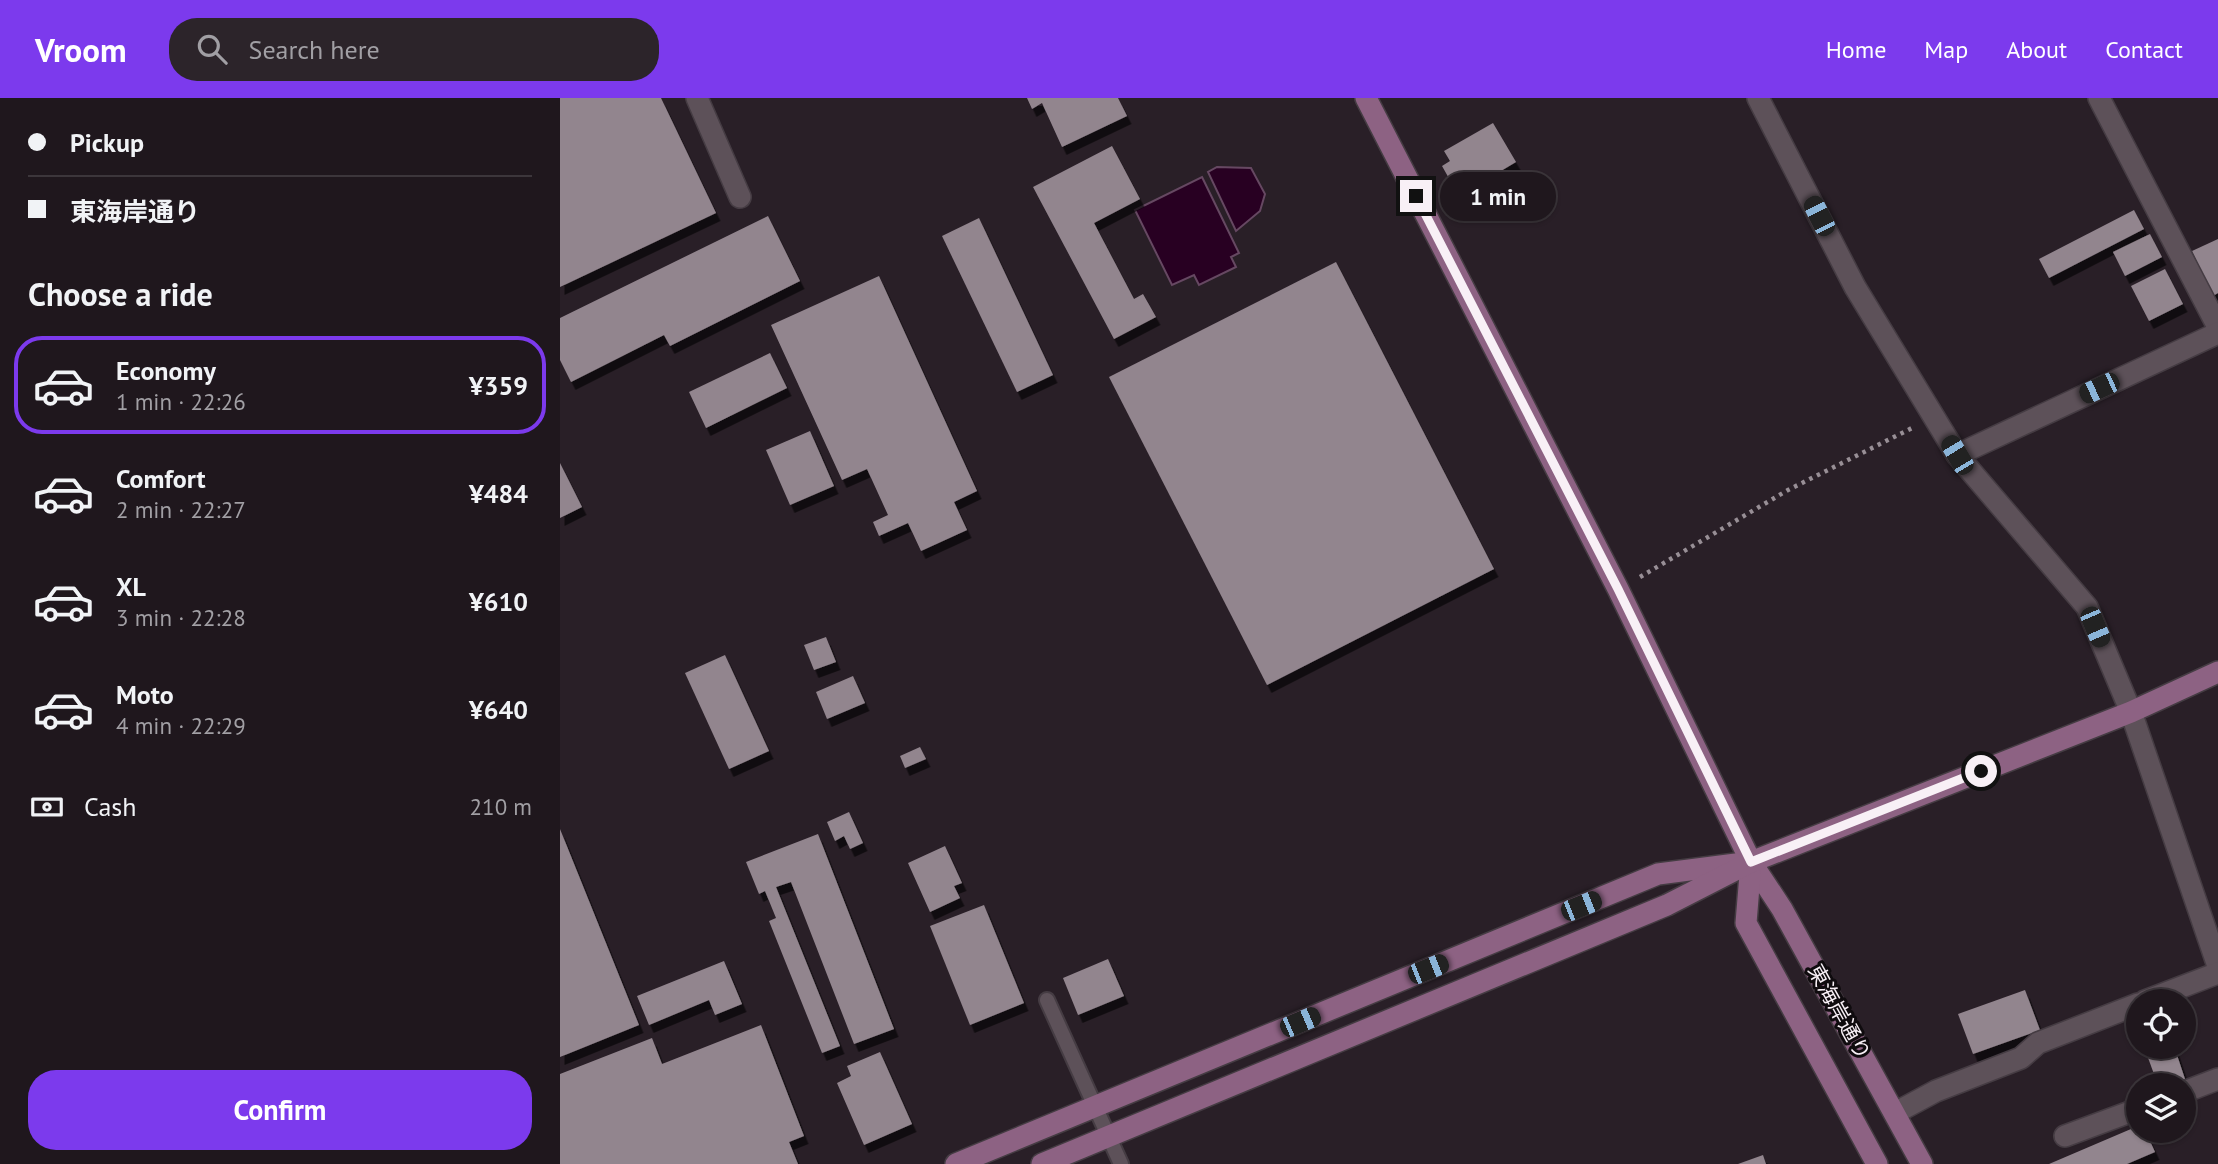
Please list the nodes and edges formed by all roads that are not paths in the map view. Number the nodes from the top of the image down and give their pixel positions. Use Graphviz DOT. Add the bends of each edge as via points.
graph roads {
  1 [pos="697,98"];
  2 [pos="1366,98"];
  3 [pos="1758,98"];
  4 [pos="2099,98"];
  5 [pos="740,197"];
  6 [pos="2218,327"];
  7 [pos="2218,333"];
  8 [pos="1957,455"];
  9 [pos="2218,672"];
  10 [pos="2131,712"];
  11 [pos="1751,862"];
  12 [pos="2218,966"];
  13 [pos="2218,973"];
  14 [pos="2176,989"];
  15 [pos="1047,1000"];
  16 [pos="2126,1009"];
  17 [pos="2218,1079"];
  18 [pos="2196,1087"];
  19 [pos="1096,1107"];
  20 [pos="1895,1113"];
  21 [pos="2126,1113"];
  22 [pos="1109,1136"];
  23 [pos="2065,1136"];
  24 [pos="957,1164"];
  25 [pos="1042,1164"];
  26 [pos="1121,1164"];
  27 [pos="1877,1164"];
  28 [pos="1922,1164"];
  1 -- 5 [label="street"];
  2 -- 11 [label="street, 東海岸通り" via="1618,589"];
  3 -- 8 [label="street" via="1855,287"];
  4 -- 6 [label="street"];
  7 -- 8 [label="street"];
  8 -- 10 [label="street" via="2087,607"];
  9 -- 10 [label="street"];
  10 -- 11 [label="street"];
  10 -- 12 [label="street"];
  11 -- 19 [label="street" via="1658,874"];
  11 -- 20 [label="street, 東海岸通り" via="1782,909"];
  11 -- 22 [label="street" via="1667,905"];
  11 -- 27 [label="street, 東海岸通り" via="1746,923"];
  13 -- 14 [label="street"];
  15 -- 19 [label="lane"];
  16 -- 20 [label="street" via="2038,1043 2021,1058 1936,1091"];
  17 -- 18 [label="street"];
  19 -- 22 [label="lane"];
  19 -- 24 [label="street"];
  20 -- 28 [label="street, 東海岸通り"];
  21 -- 23 [label="street"];
  22 -- 25 [label="street"];
  22 -- 26 [label="lane"];
}
